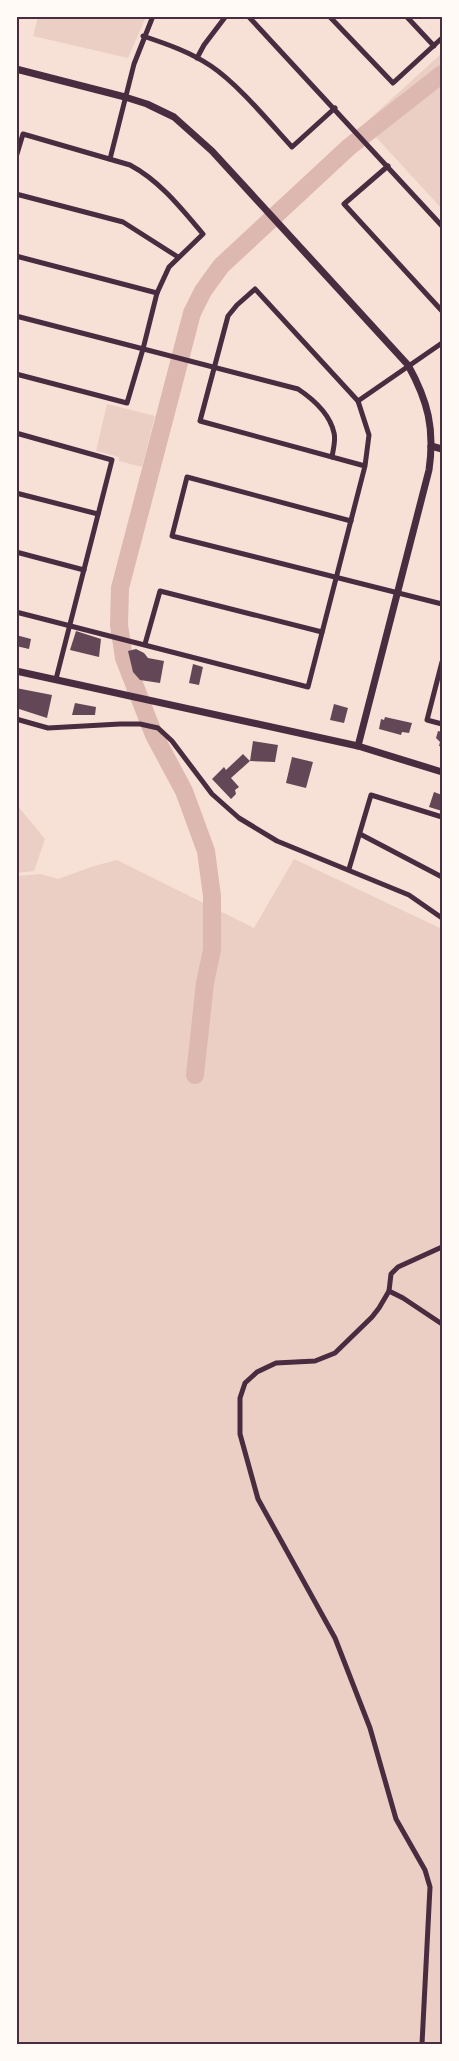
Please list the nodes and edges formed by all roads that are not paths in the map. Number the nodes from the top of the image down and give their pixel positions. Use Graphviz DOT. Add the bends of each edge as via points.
graph roads {
  1 [pos="153,16"];
  2 [pos="226,16"];
  3 [pos="248,16"];
  4 [pos="329,16"];
  5 [pos="406,16"];
  6 [pos="143,36"];
  7 [pos="442,38"];
  8 [pos="434,46"];
  9 [pos="197,58"];
  10 [pos="16,69"];
  11 [pos="125,97"];
  12 [pos="334,108"];
  13 [pos="16,157"];
  14 [pos="110,159"];
  15 [pos="388,166"];
  16 [pos="16,194"];
  17 [pos="442,226"];
  18 [pos="16,256"];
  19 [pos="178,257"];
  20 [pos="157,293"];
  21 [pos="442,311"];
  22 [pos="16,316"];
  23 [pos="442,343"];
  24 [pos="143,349"];
  25 [pos="408,365"];
  26 [pos="215,367"];
  27 [pos="16,374"];
  28 [pos="358,401"];
  29 [pos="16,434"];
  30 [pos="431,446"];
  31 [pos="442,449"];
  32 [pos="332,457"];
  33 [pos="365,466"];
  34 [pos="16,493"];
  35 [pos="98,514"];
  36 [pos="351,521"];
  37 [pos="16,552"];
  38 [pos="84,570"];
  39 [pos="336,577"];
  40 [pos="399,593"];
  41 [pos="442,604"];
  42 [pos="16,612"];
  43 [pos="70,625"];
  44 [pos="322,632"];
  45 [pos="145,644"];
  46 [pos="442,662"];
  47 [pos="16,671"];
  48 [pos="56,679"];
  49 [pos="16,719"];
  50 [pos="442,724"];
  51 [pos="358,746"];
  52 [pos="442,772"];
  53 [pos="442,817"];
  54 [pos="360,834"];
  55 [pos="349,869"];
  56 [pos="442,877"];
  57 [pos="442,918"];
  58 [pos="442,1247"];
  59 [pos="389,1292"];
  60 [pos="442,1324"];
  61 [pos="422,2044"];
  1 -- 6 [label="street"];
  2 -- 9 [label="street"];
  3 -- 12 [label="street"];
  4 -- 8 [label="street" via="393,83"];
  5 -- 8 [label="street"];
  6 -- 9 [label="street"];
  6 -- 11 [label="street"];
  7 -- 8 [label="street"];
  9 -- 12 [label="street" via="253,104 292,147"];
  10 -- 11 [label="street"];
  11 -- 14 [label="street"];
  11 -- 25 [label="street" via="174,117 212,151"];
  12 -- 15 [label="street"];
  13 -- 14 [label="street" via="23,134"];
  14 -- 19 [label="street" via="145,173 203,234"];
  15 -- 17 [label="street"];
  15 -- 21 [label="street" via="344,204"];
  16 -- 19 [label="street" via="123,222"];
  18 -- 20 [label="street"];
  19 -- 20 [label="street"];
  20 -- 24 [label="street"];
  22 -- 24 [label="street"];
  23 -- 25 [label="street"];
  24 -- 26 [label="street"];
  24 -- 27 [label="street" via="127,403"];
  25 -- 28 [label="street"];
  25 -- 30 [label="street" via="426,401"];
  26 -- 28 [label="street" via="228,316 255,289"];
  26 -- 32 [label="street" via="297,389 310,397 327,417 334,434"];
  26 -- 32 [label="street" via="200,421"];
  28 -- 33 [label="street" via="369,435"];
  29 -- 35 [label="street" via="112,460"];
  30 -- 31 [label="street"];
  30 -- 40 [label="street" via="429,470"];
  32 -- 33 [label="street"];
  33 -- 36 [label="street"];
  34 -- 35 [label="street"];
  35 -- 38 [label="street"];
  36 -- 39 [label="street"];
  36 -- 39 [label="street" via="187,477 172,536"];
  37 -- 38 [label="street"];
  38 -- 43 [label="street"];
  39 -- 40 [label="street"];
  39 -- 44 [label="street"];
  40 -- 41 [label="street"];
  40 -- 51 [label="street"];
  42 -- 43 [label="street"];
  43 -- 45 [label="street"];
  43 -- 48 [label="street"];
  44 -- 45 [label="street" via="160,591"];
  44 -- 45 [label="street" via="308,687"];
  46 -- 50 [label="street" via="428,720"];
  47 -- 48 [label="street"];
  48 -- 51 [label="street"];
  49 -- 55 [label="street" via="48,728 120,724 158,728 212,794 239,818 277,841"];
  51 -- 52 [label="street"];
  53 -- 54 [label="street" via="371,795"];
  54 -- 55 [label="street"];
  54 -- 56 [label="street"];
  55 -- 57 [label="street" via="409,895"];
  58 -- 59 [label="street" via="398,1267 391,1274"];
  59 -- 60 [label="street"];
  59 -- 61 [label="street" via="372,1317 335,1353 315,1361 276,1364 257,1372 245,1383 240,1398 240,1434 258,1499 335,1638 370,1728 396,1819 425,1870 430,1887"];
}
